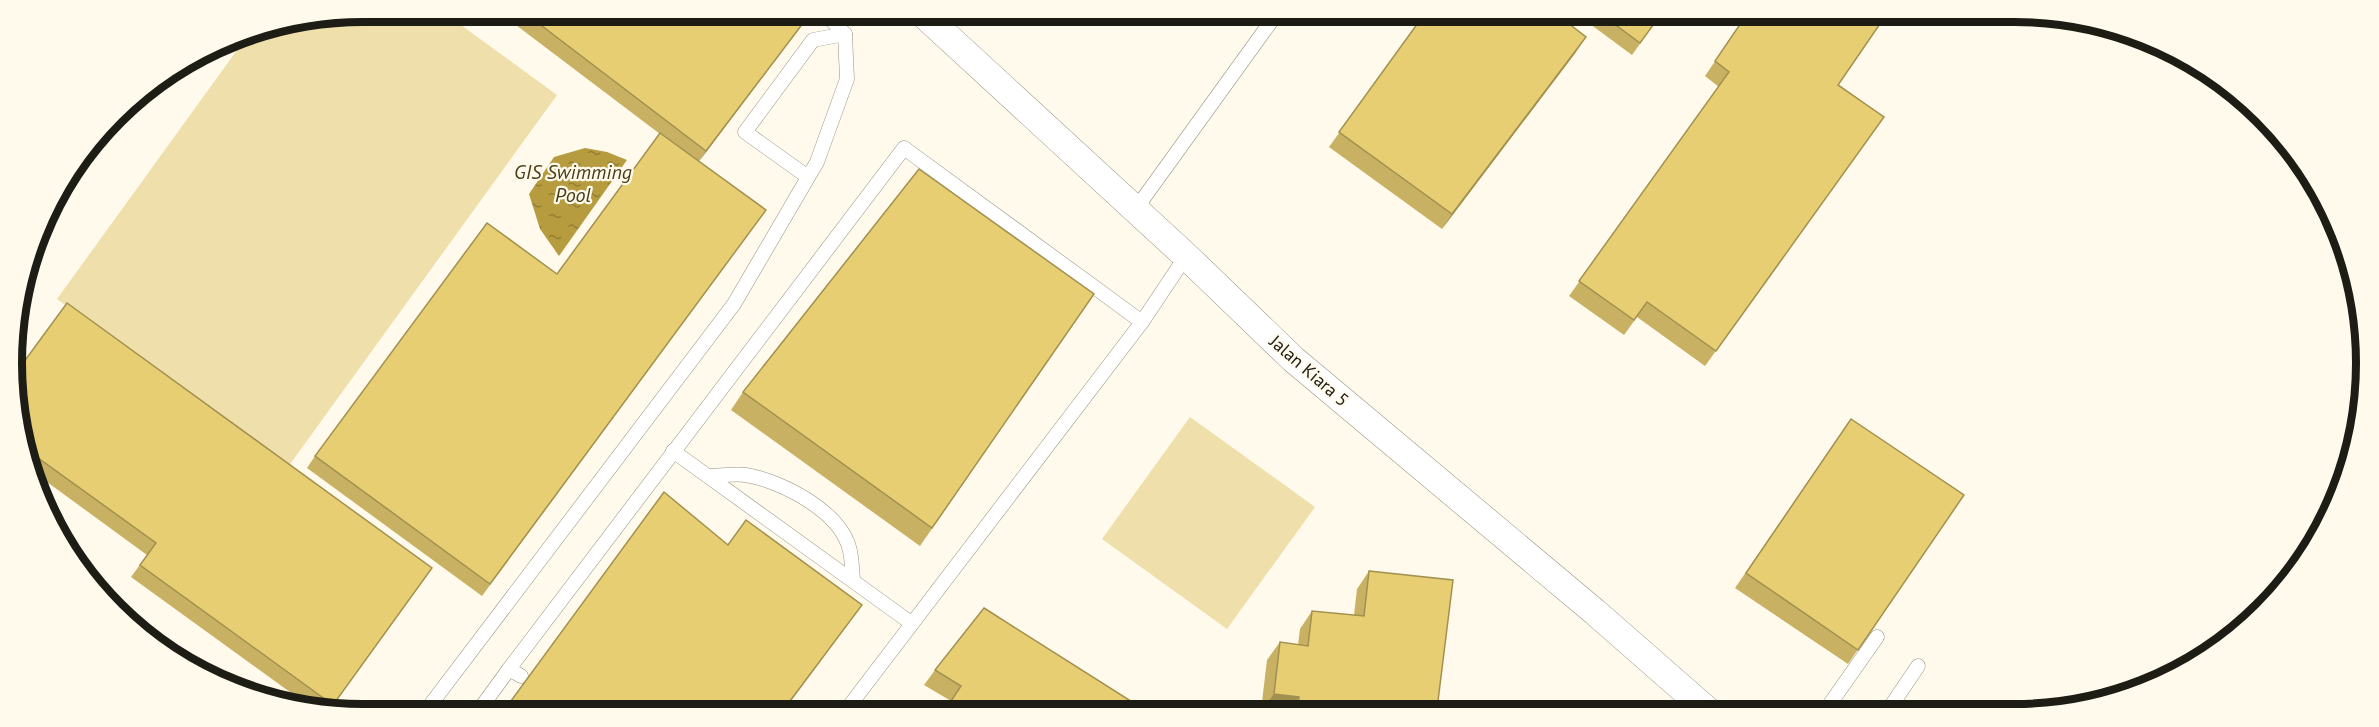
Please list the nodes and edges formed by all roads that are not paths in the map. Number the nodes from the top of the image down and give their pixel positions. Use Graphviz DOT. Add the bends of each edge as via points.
graph roads {
  1 [pos="833,22"];
  2 [pos="932,22"];
  3 [pos="1271,22"];
  4 [pos="845,34"];
  5 [pos="808,177"];
  6 [pos="1135,210"];
  7 [pos="1186,256"];
  8 [pos="1142,322"];
  9 [pos="673,451"];
  10 [pos="708,476"];
  11 [pos="853,579"];
  12 [pos="911,623"];
  13 [pos="1876,637"];
  14 [pos="1918,666"];
  15 [pos="431,704"];
  16 [pos="485,704"];
  17 [pos="851,704"];
  18 [pos="1700,704"];
  19 [pos="1830,704"];
  20 [pos="1892,704"];
  1 -- 4 [label="lane"];
  2 -- 6 [label="street, Jalan Kiara 5"];
  3 -- 6 [label="lane"];
  4 -- 5 [label="lane" via="847,79"];
  4 -- 5 [label="lane" via="813,40 746,132"];
  5 -- 15 [label="lane" via="734,304"];
  6 -- 7 [label="street, Jalan Kiara 5"];
  7 -- 8 [label="lane"];
  7 -- 18 [label="street, Jalan Kiara 5" via="1293,359"];
  8 -- 9 [label="lane" via="904,148"];
  8 -- 12 [label="lane"];
  9 -- 10 [label="lane"];
  9 -- 16 [label="lane" via="515,673"];
  10 -- 11 [label="lane"];
  10 -- 11 [label="lane" via="744,475 778,485 812,502 837,524 850,549"];
  11 -- 12 [label="lane"];
  12 -- 17 [label="lane"];
  13 -- 19 [label="lane"];
  14 -- 20 [label="lane"];
}
